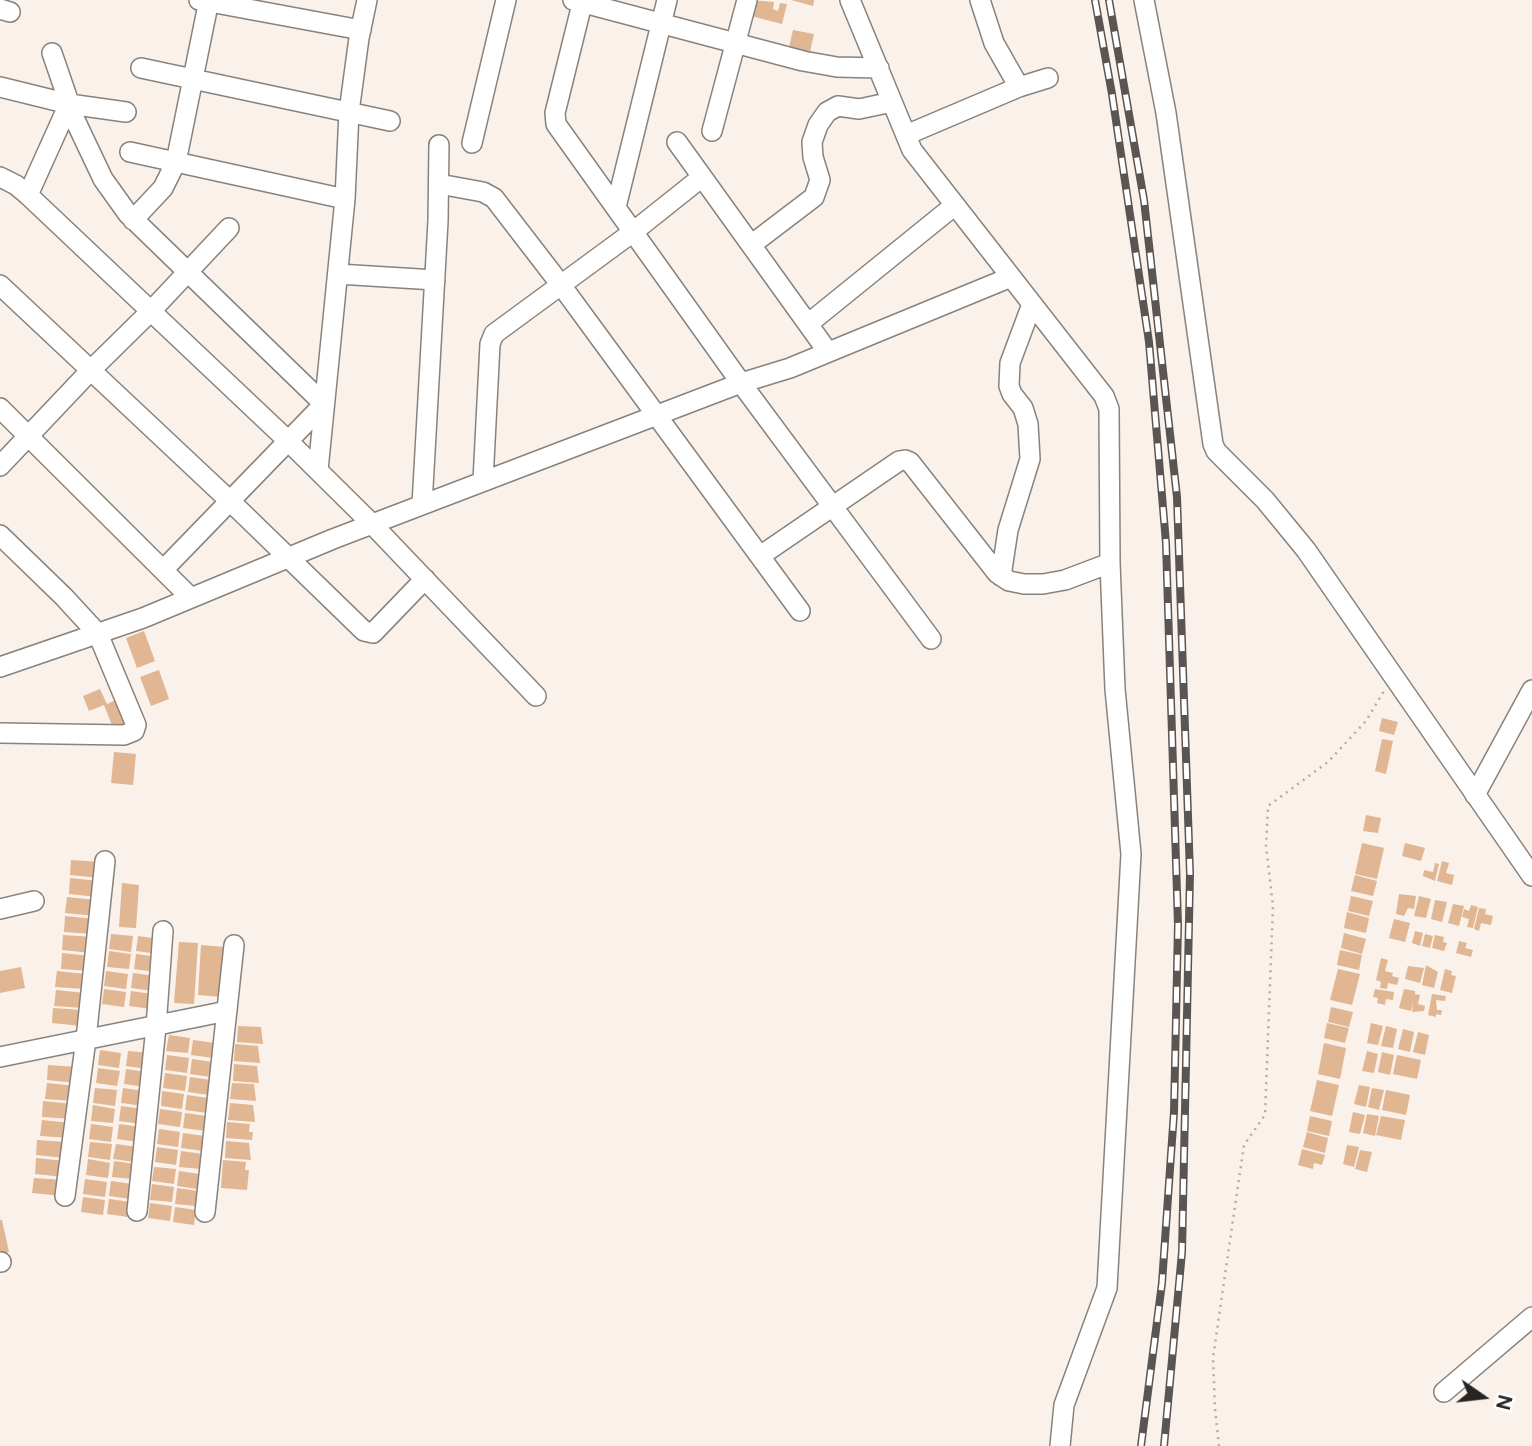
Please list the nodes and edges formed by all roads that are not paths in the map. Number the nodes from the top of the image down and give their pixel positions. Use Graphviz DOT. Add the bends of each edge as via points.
graph roads {
  1 [pos="367,0"];
  2 [pos="506,0"];
  3 [pos="667,0"];
  4 [pos="747,0"];
  5 [pos="850,0"];
  6 [pos="979,0"];
  7 [pos="1144,0"];
  8 [pos="205,1"];
  9 [pos="580,1"];
  10 [pos="661,23"];
  11 [pos="361,30"];
  12 [pos="736,43"];
  13 [pos="52,53"];
  14 [pos="141,68"];
  15 [pos="879,68"];
  16 [pos="1048,78"];
  17 [pos="192,79"];
  18 [pos="0,87"];
  19 [pos="1019,87"];
  20 [pos="892,102"];
  21 [pos="69,104"];
  22 [pos="126,112"];
  23 [pos="349,113"];
  24 [pos="390,121"];
  25 [pos="712,131"];
  26 [pos="906,135"];
  27 [pos="677,142"];
  28 [pos="472,144"];
  29 [pos="439,145"];
  30 [pos="130,152"];
  31 [pos="176,162"];
  32 [pos="0,177"];
  33 [pos="702,177"];
  34 [pos="439,184"];
  35 [pos="28,195"];
  36 [pos="345,199"];
  37 [pos="955,205"];
  38 [pos="616,207"];
  39 [pos="134,220"];
  40 [pos="229,228"];
  41 [pos="634,232"];
  42 [pos="751,245"];
  43 [pos="188,272"];
  44 [pos="338,274"];
  45 [pos="1011,276"];
  46 [pos="435,280"];
  47 [pos="0,285"];
  48 [pos="561,285"];
  49 [pos="1031,304"];
  50 [pos="152,310"];
  51 [pos="808,324"];
  52 [pos="828,352"];
  53 [pos="90,370"];
  54 [pos="741,383"];
  55 [pos="324,404"];
  56 [pos="0,408"];
  57 [pos="656,416"];
  58 [pos="28,436"];
  59 [pos="288,440"];
  60 [pos="0,466"];
  61 [pos="318,470"];
  62 [pos="483,481"];
  63 [pos="230,501"];
  64 [pos="422,505"];
  65 [pos="832,506"];
  66 [pos="372,524"];
  67 [pos="0,535"];
  68 [pos="760,556"];
  69 [pos="289,558"];
  70 [pos="1110,564"];
  71 [pos="163,570"];
  72 [pos="1001,576"];
  73 [pos="425,579"];
  74 [pos="191,598"];
  75 [pos="800,611"];
  76 [pos="98,634"];
  77 [pos="931,639"];
  78 [pos="3,661"];
  79 [pos="1532,690"];
  80 [pos="536,696"];
  81 [pos="0,733"];
  82 [pos="1475,795"];
  83 [pos="106,861"];
  84 [pos="1532,876"];
  85 [pos="34,901"];
  86 [pos="0,909"];
  87 [pos="163,931"];
  88 [pos="234,945"];
  89 [pos="227,1011"];
  90 [pos="156,1027"];
  91 [pos="86,1039"];
  92 [pos="0,1058"];
  93 [pos="65,1196"];
  94 [pos="137,1211"];
  95 [pos="205,1212"];
  96 [pos="1532,1317"];
  97 [pos="1444,1392"];
  98 [pos="1060,1446"];
  1 -- 11 [label="street"];
  2 -- 28 [label="street"];
  3 -- 10 [label="street"];
  4 -- 12 [label="street"];
  5 -- 15 [label="street"];
  6 -- 19 [label="street" via="994,43"];
  7 -- 82 [label="street" via="1166,113 1213,444 1306,550"];
  8 -- 11 [label="street"];
  8 -- 17 [label="street"];
  9 -- 10 [label="street"];
  9 -- 38 [label="street" via="556,124"];
  10 -- 12 [label="street"];
  10 -- 38 [label="street"];
  11 -- 23 [label="street"];
  12 -- 15 [label="street" via="837,67"];
  12 -- 25 [label="street"];
  13 -- 21 [label="street"];
  14 -- 17 [label="street"];
  15 -- 20 [label="street"];
  16 -- 19 [label="street"];
  17 -- 23 [label="street"];
  17 -- 31 [label="street"];
  18 -- 21 [label="street"];
  19 -- 26 [label="street"];
  20 -- 26 [label="street"];
  20 -- 42 [label="street" via="868,108 838,106 827,112 812,142 820,180 814,197"];
  21 -- 22 [label="street"];
  21 -- 35 [label="street"];
  21 -- 39 [label="street" via="103,179"];
  23 -- 24 [label="street"];
  23 -- 36 [label="street"];
  26 -- 37 [label="street" via="912,150"];
  27 -- 33 [label="street"];
  29 -- 34 [label="street"];
  30 -- 31 [label="street"];
  31 -- 36 [label="street"];
  31 -- 39 [label="street" via="163,188"];
  32 -- 35 [label="street"];
  33 -- 41 [label="street"];
  33 -- 42 [label="street"];
  34 -- 46 [label="street"];
  34 -- 48 [label="street" via="489,194"];
  35 -- 50 [label="street"];
  36 -- 44 [label="street"];
  37 -- 45 [label="street"];
  37 -- 51 [label="street"];
  38 -- 41 [label="street"];
  39 -- 43 [label="street"];
  40 -- 43 [label="street"];
  41 -- 48 [label="street"];
  41 -- 54 [label="street"];
  42 -- 51 [label="street"];
  43 -- 50 [label="street"];
  43 -- 55 [label="street"];
  44 -- 46 [label="street"];
  44 -- 55 [label="street"];
  45 -- 49 [label="street"];
  45 -- 52 [label="street"];
  46 -- 64 [label="street"];
  47 -- 53 [label="street"];
  48 -- 57 [label="street"];
  48 -- 62 [label="street" via="492,338"];
  49 -- 70 [label="street" via="1109,409"];
  49 -- 72 [label="street" via="1010,363 1009,386 1028,424 1030,459 1008,530"];
  50 -- 53 [label="street"];
  50 -- 59 [label="street"];
  51 -- 52 [label="street"];
  52 -- 54 [label="street"];
  53 -- 58 [label="street"];
  53 -- 63 [label="street"];
  54 -- 57 [label="street"];
  54 -- 65 [label="street"];
  55 -- 59 [label="street"];
  55 -- 61 [label="street"];
  56 -- 58 [label="street"];
  57 -- 62 [label="street"];
  57 -- 68 [label="street"];
  58 -- 60 [label="street"];
  58 -- 71 [label="street"];
  59 -- 61 [label="street"];
  59 -- 63 [label="street"];
  61 -- 66 [label="street"];
  62 -- 64 [label="street"];
  63 -- 69 [label="street"];
  63 -- 71 [label="street"];
  64 -- 66 [label="street"];
  65 -- 68 [label="street"];
  65 -- 72 [label="street" via="899,461 910,462"];
  65 -- 77 [label="street"];
  66 -- 69 [label="street"];
  66 -- 73 [label="street"];
  67 -- 76 [label="street"];
  68 -- 75 [label="street"];
  69 -- 73 [label="street" via="368,633"];
  69 -- 74 [label="street"];
  70 -- 72 [label="street" via="1042,584"];
  70 -- 98 [label="street" via="1115,689 1131,854 1107,1288 1063,1405"];
  71 -- 74 [label="street"];
  73 -- 80 [label="street"];
  74 -- 76 [label="street"];
  76 -- 78 [label="street"];
  76 -- 81 [label="street" via="135,718 134,731 124,736"];
  79 -- 82 [label="street"];
  82 -- 84 [label="street"];
  83 -- 91 [label="street"];
  85 -- 86 [label="street"];
  87 -- 90 [label="street"];
  88 -- 89 [label="street"];
  89 -- 90 [label="street"];
  89 -- 95 [label="street"];
  90 -- 91 [label="street"];
  90 -- 94 [label="street"];
  91 -- 92 [label="street"];
  91 -- 93 [label="street"];
  96 -- 97 [label="street"];
}
